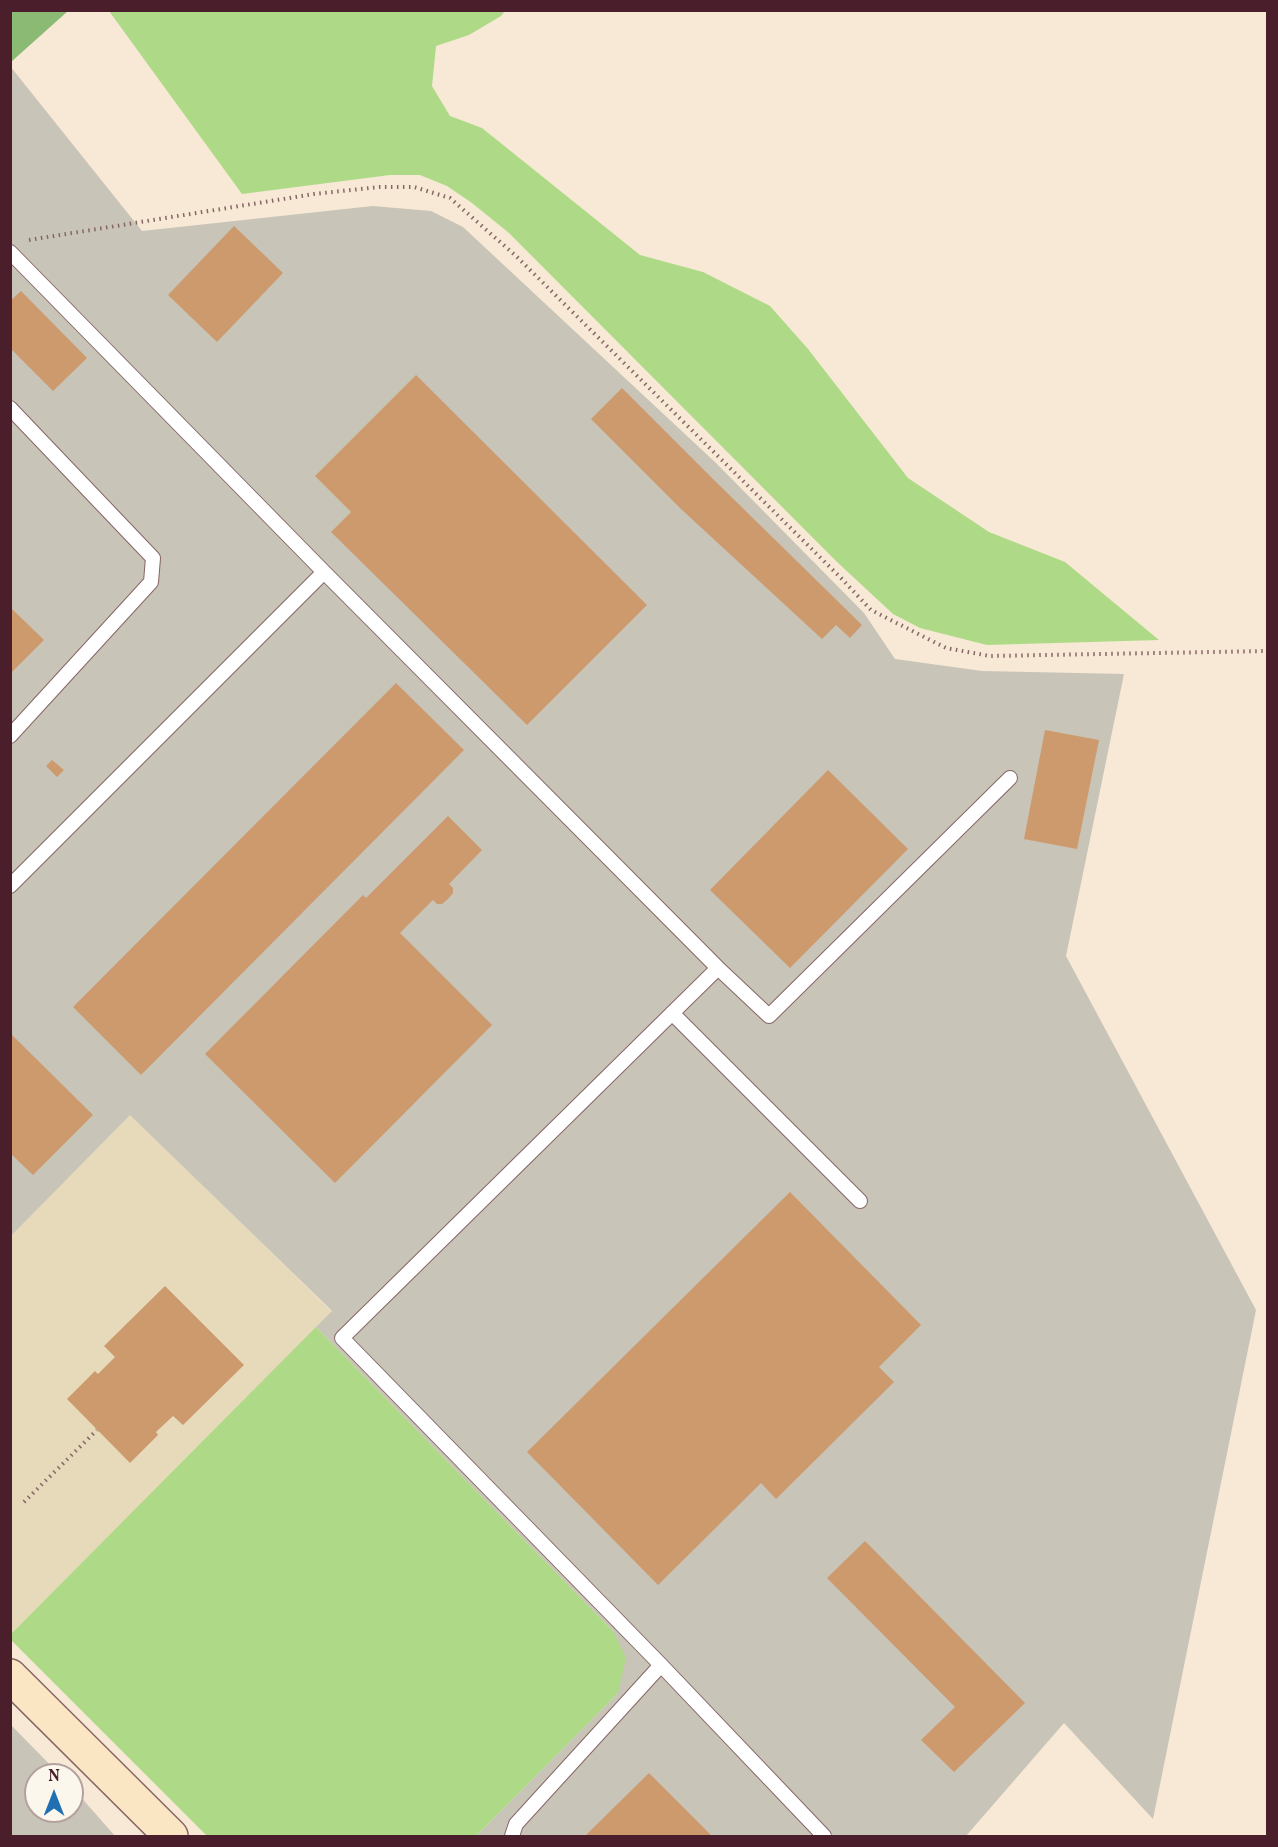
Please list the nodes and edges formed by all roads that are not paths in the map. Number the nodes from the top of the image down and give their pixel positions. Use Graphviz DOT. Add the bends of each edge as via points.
graph roads {
  1 [pos="10,252"];
  2 [pos="10,408"];
  3 [pos="324,572"];
  4 [pos="10,736"];
  5 [pos="1010,778"];
  6 [pos="10,886"];
  7 [pos="718,968"];
  8 [pos="672,1013"];
  9 [pos="860,1201"];
  10 [pos="661,1665"];
  11 [pos="10,1676"];
  12 [pos="171,1836"];
  13 [pos="512,1836"];
  14 [pos="824,1836"];
  1 -- 3 [label="lane"];
  2 -- 4 [label="lane" via="153,558 151,582"];
  3 -- 6 [label="lane"];
  3 -- 7 [label="lane"];
  5 -- 7 [label="lane" via="769,1017"];
  7 -- 8 [label="lane"];
  8 -- 9 [label="lane"];
  8 -- 10 [label="lane" via="342,1338"];
  10 -- 13 [label="lane" via="516,1824"];
  10 -- 14 [label="lane"];
  11 -- 12 [label="main road"];
}
